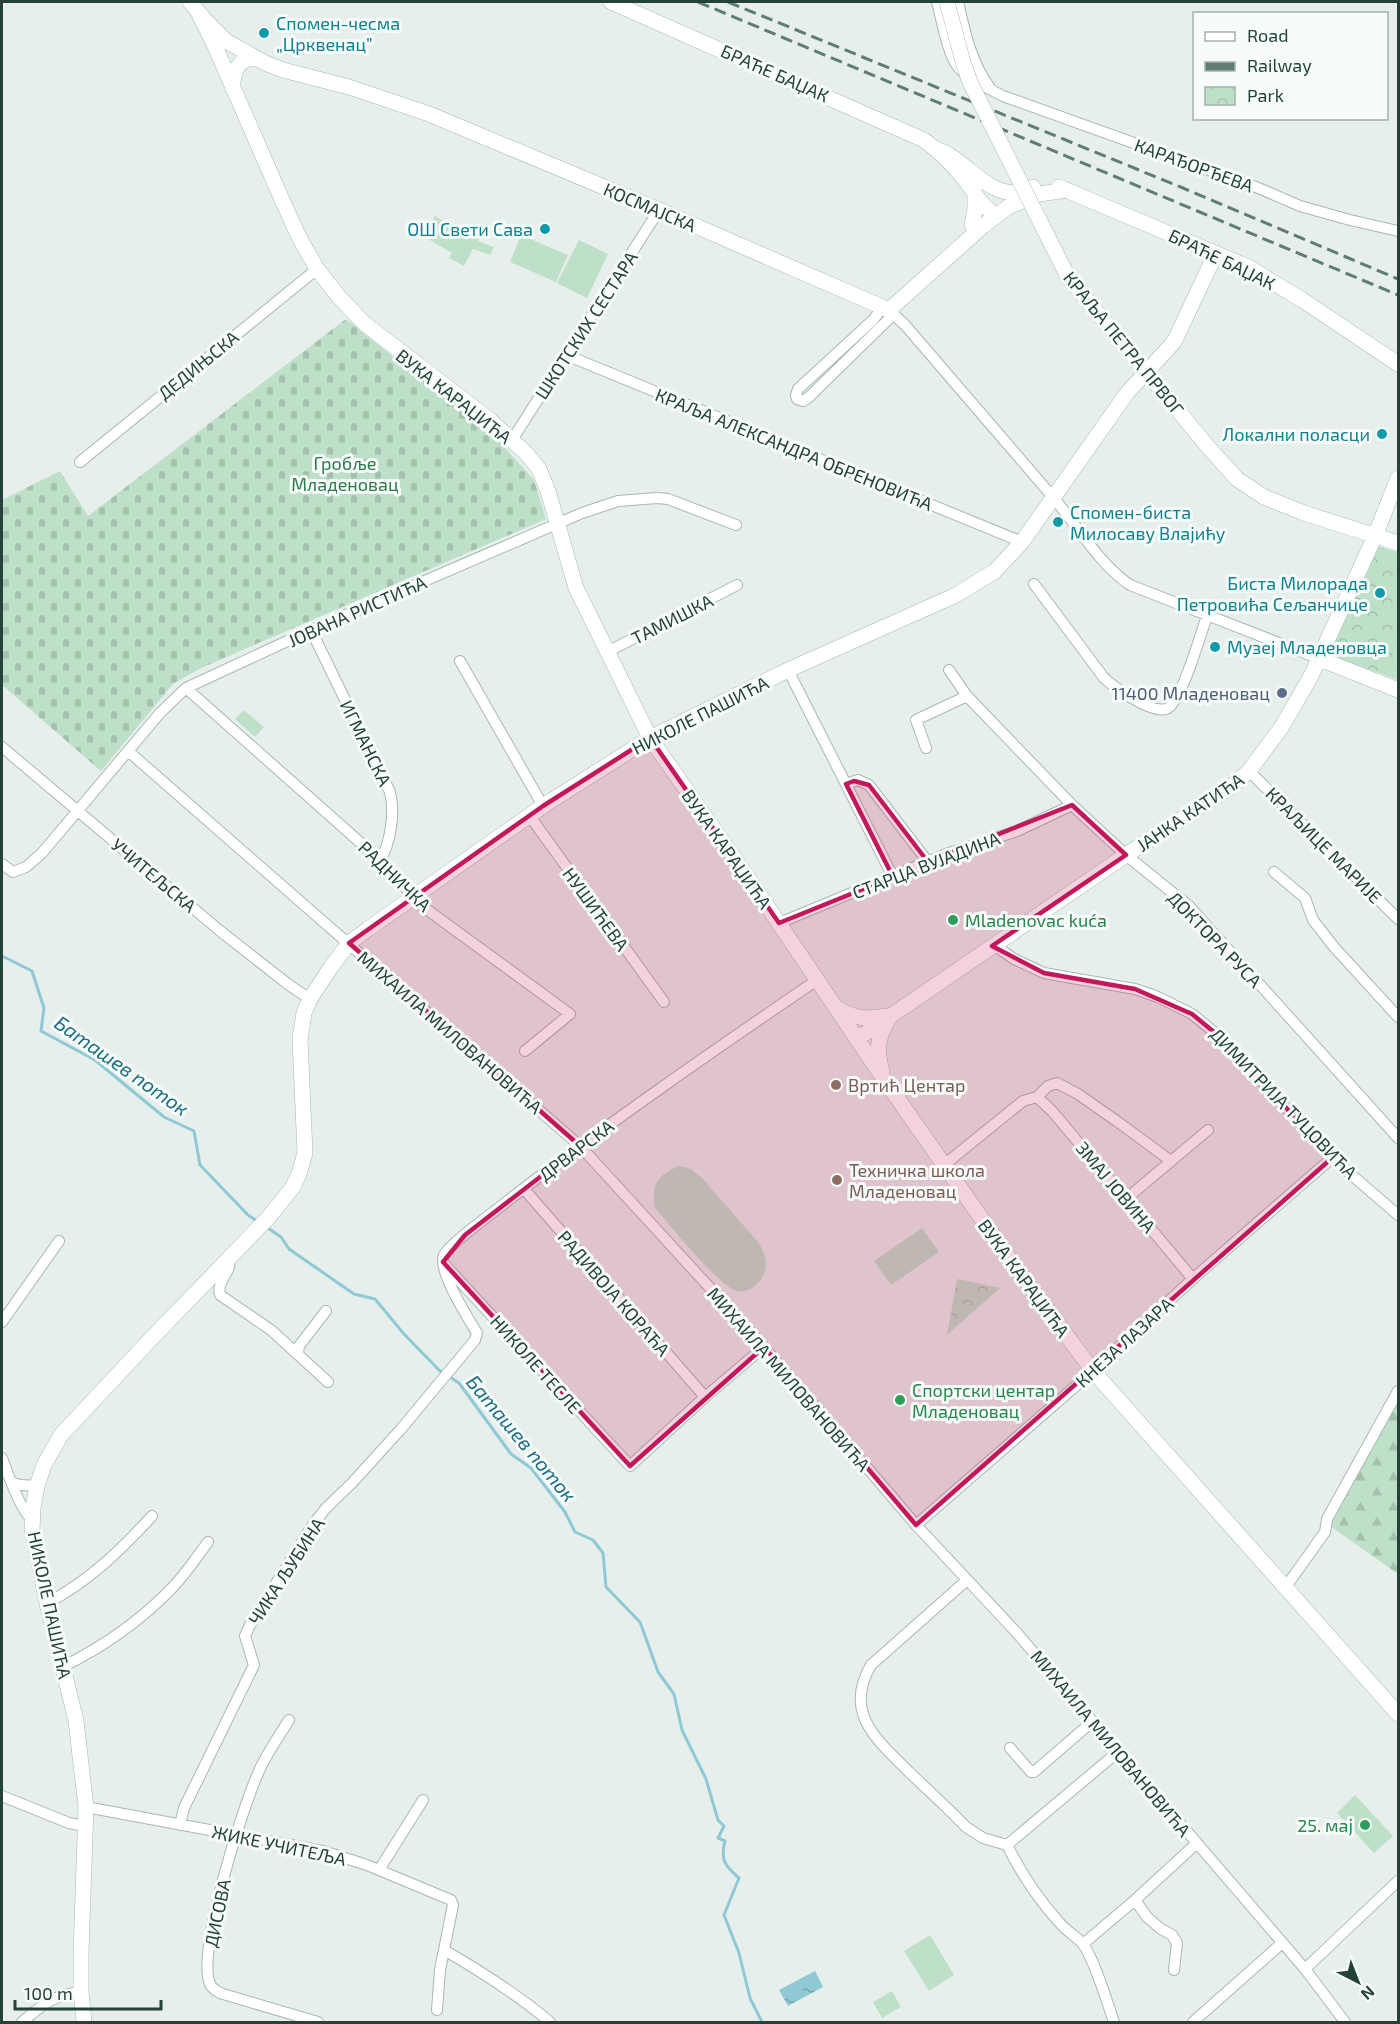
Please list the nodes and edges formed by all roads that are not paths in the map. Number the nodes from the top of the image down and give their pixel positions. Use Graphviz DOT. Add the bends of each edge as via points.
graph roads {
  1 [pos="611,2"];
  2 [pos="937,2"];
  3 [pos="947,2"];
  4 [pos="958,2"];
  5 [pos="194,7"];
  6 [pos="256,59"];
  7 [pos="233,89"];
  8 [pos="992,90"];
  9 [pos="980,188"];
  10 [pos="1066,190"];
  11 [pos="1019,192"];
  12 [pos="994,209"];
  13 [pos="659,210"];
  14 [pos="972,225"];
  15 [pos="1398,231"];
  16 [pos="1216,253"];
  17 [pos="935,268"];
  18 [pos="317,269"];
  19 [pos="888,310"];
  20 [pos="566,355"];
  21 [pos="1398,364"];
  22 [pos="1147,372"];
  23 [pos="512,440"];
  24 [pos="80,462"];
  25 [pos="1398,478"];
  26 [pos="1053,497"];
  27 [pos="557,523"];
  28 [pos="736,525"];
  29 [pos="1375,536"];
  30 [pos="1022,542"];
  31 [pos="1398,543"];
  32 [pos="1034,584"];
  33 [pos="737,585"];
  34 [pos="1207,616"];
  35 [pos="311,630"];
  36 [pos="607,652"];
  37 [pos="1320,659"];
  38 [pos="460,661"];
  39 [pos="788,670"];
  40 [pos="949,670"];
  41 [pos="186,688"];
  42 [pos="1398,690"];
  43 [pos="967,696"];
  44 [pos="650,738"];
  45 [pos="2,747"];
  46 [pos="926,748"];
  47 [pos="128,751"];
  48 [pos="1249,771"];
  49 [pos="846,784"];
  50 [pos="1072,805"];
  51 [pos="543,806"];
  52 [pos="77,810"];
  53 [pos="529,815"];
  54 [pos="1126,855"];
  55 [pos="380,860"];
  56 [pos="928,862"];
  57 [pos="2,864"];
  58 [pos="1274,872"];
  59 [pos="893,877"];
  60 [pos="413,896"];
  61 [pos="1398,919"];
  62 [pos="779,923"];
  63 [pos="349,943"];
  64 [pos="994,945"];
  65 [pos="817,980"];
  66 [pos="310,999"];
  67 [pos="664,1002"];
  68 [pos="836,1008"];
  69 [pos="891,1015"];
  70 [pos="1398,1017"];
  71 [pos="857,1039"];
  72 [pos="525,1051"];
  73 [pos="886,1082"];
  74 [pos="1037,1097"];
  75 [pos="1208,1130"];
  76 [pos="1398,1138"];
  77 [pos="580,1146"];
  78 [pos="1332,1158"];
  79 [pos="1171,1161"];
  80 [pos="944,1165"];
  81 [pos="524,1189"];
  82 [pos="1126,1199"];
  83 [pos="1398,1215"];
  84 [pos="59,1241"];
  85 [pos="228,1258"];
  86 [pos="443,1262"];
  87 [pos="1193,1279"];
  88 [pos="326,1311"];
  89 [pos="2,1322"];
  90 [pos="764,1347"];
  91 [pos="298,1353"];
  92 [pos="1093,1371"];
  93 [pos="328,1382"];
  94 [pos="1398,1391"];
  95 [pos="705,1396"];
  96 [pos="2,1463"];
  97 [pos="13,1483"];
  98 [pos="38,1486"];
  99 [pos="152,1516"];
  100 [pos="32,1519"];
  101 [pos="916,1525"];
  102 [pos="208,1542"];
  103 [pos="968,1580"];
  104 [pos="1285,1588"];
  105 [pos="47,1603"];
  106 [pos="62,1667"];
  107 [pos="1398,1714"];
  108 [pos="289,1720"];
  109 [pos="1093,1721"];
  110 [pos="1010,1748"];
  111 [pos="1119,1751"];
  112 [pos="2,1796"];
  113 [pos="423,1800"];
  114 [pos="86,1807"];
  115 [pos="180,1825"];
  116 [pos="84,1826"];
  117 [pos="236,1834"];
  118 [pos="1197,1844"];
  119 [pos="1007,1845"];
  120 [pos="379,1870"];
  121 [pos="1398,1881"];
  122 [pos="1135,1900"];
  123 [pos="1083,1944"];
  124 [pos="1281,1944"];
  125 [pos="444,1950"];
  126 [pos="1174,1970"];
  127 [pos="1305,1970"];
  128 [pos="81,1992"];
  129 [pos="437,2010"];
  130 [pos="22,2022"];
  131 [pos="84,2022"];
  132 [pos="318,2022"];
  133 [pos="550,2022"];
  134 [pos="1114,2022"];
  135 [pos="1192,2022"];
  136 [pos="1345,2022"];
  1 -- 9 [label="street, БРАЋЕ БАЏАК" via="907,131 952,156"];
  2 -- 8 [label="street, КАРАЂОРЂЕВА" via="958,67"];
  3 -- 22 [label="street, КРАЉА ПЕТРА ПРВОГ, bridge" via="977,98 1068,278"];
  4 -- 8 [label="street" via="970,52"];
  5 -- 6 [label="street, КОСМАЈСКА" via="226,41"];
  5 -- 7 [label="street, ВУКА КАРАЏИЋА"];
  6 -- 7 [label="street" via="239,64 233,75"];
  6 -- 13 [label="street, КОСМАЈСКА" via="422,112"];
  7 -- 18 [label="street, ВУКА КАРАЏИЋА"];
  8 -- 15 [label="street, КАРАЂОРЂЕВА" via="1300,206"];
  9 -- 11 [label="street, БРАЋЕ БАЏАК"];
  9 -- 12 [label="street"];
  9 -- 14 [label="street"];
  10 -- 11 [label="street, БРАЋЕ БАЏАК" via="1048,185"];
  10 -- 12 [label="street"];
  10 -- 16 [label="street, БРАЋЕ БАЏАК"];
  11 -- 12 [label="street"];
  12 -- 14 [label="street"];
  12 -- 17 [label="street"];
  13 -- 19 [label="street, КОСМАЈСКА"];
  13 -- 20 [label="street, ШКОТСКИХ СЕСТАРА"];
  14 -- 17 [label="street" via="942,255"];
  16 -- 21 [label="street, БРАЋЕ БАЏАК" via="1263,275"];
  16 -- 22 [label="street, НИКОЛЕ ПАШИЋА" via="1174,342"];
  17 -- 19 [label="street"];
  18 -- 23 [label="street, ВУКА КАРАЏИЋА" via="372,331"];
  18 -- 24 [label="street, ДЕДИЊСКА"];
  19 -- 19 [label="street" via="798,389 797,399 809,397"];
  19 -- 26 [label="street, КОСМАЈСКА"];
  20 -- 23 [label="street, ШКОТСКИХ СЕСТАРА"];
  20 -- 30 [label="street, КРАЉА АЛЕКСАНДРА ОБРЕНОВИЋА"];
  22 -- 26 [label="street, НИКОЛЕ ПАШИЋА" via="1127,393"];
  22 -- 29 [label="street, КРАЉА ПЕТРА ПРВОГ" via="1237,479 1272,500"];
  23 -- 27 [label="street, ВУКА КАРАЏИЋА" via="541,472"];
  25 -- 29 [label="street, ЈАНКА КАТИЋА"];
  26 -- 30 [label="street, НИКОЛЕ ПАШИЋА"];
  26 -- 34 [label="street" via="1123,580"];
  27 -- 28 [label="street, ЈОВАНА РИСТИЋА" via="618,501 657,498"];
  27 -- 35 [label="street, ЈОВАНА РИСТИЋА"];
  27 -- 36 [label="street, ВУКА КАРАЏИЋА" via="576,588"];
  29 -- 31 [label="street, КРАЉА ПЕТРА ПРВОГ"];
  29 -- 37 [label="street, ЈАНКА КАТИЋА"];
  30 -- 39 [label="street, НИКОЛЕ ПАШИЋА" via="995,571 956,595"];
  32 -- 34 [label="street" via="1104,678 1119,691 1161,709 1169,708 1175,701"];
  33 -- 36 [label="street, ТАМИШКА"];
  34 -- 37 [label="street"];
  35 -- 41 [label="street, ЈОВАНА РИСТИЋА"];
  35 -- 55 [label="street, ИГМАНСКА" via="393,803 392,821"];
  36 -- 44 [label="street, ВУКА КАРАЏИЋА"];
  37 -- 42 [label="street"];
  37 -- 48 [label="street, ЈАНКА КАТИЋА" via="1291,712"];
  38 -- 51 [label="street"];
  39 -- 44 [label="street, НИКОЛЕ ПАШИЋА"];
  39 -- 49 [label="street"];
  40 -- 43 [label="street, ДОКТОРА РУСА"];
  41 -- 47 [label="street, ЈОВАНА РИСТИЋА"];
  41 -- 55 [label="street, РАДНИЧКА"];
  43 -- 46 [label="street" via="916,720"];
  43 -- 50 [label="street, ДОКТОРА РУСА"];
  44 -- 51 [label="street, НИКОЛЕ ПАШИЋА"];
  44 -- 62 [label="street, ВУКА КАРАЏИЋА"];
  45 -- 52 [label="street, УЧИТЕЉСКА"];
  47 -- 52 [label="street, ЈОВАНА РИСТИЋА"];
  47 -- 63 [label="street, МИХАИЛА МИЛОВАНОВИЋА"];
  48 -- 54 [label="street, ЈАНКА КАТИЋА"];
  48 -- 61 [label="street, КРАЉИЦЕ МАРИЈЕ"];
  49 -- 56 [label="street" via="858,780 869,785"];
  49 -- 59 [label="street"];
  50 -- 54 [label="street, ДОКТОРА РУСА"];
  50 -- 56 [label="street, СТАРЦА ВУЈАДИНА" via="1017,831"];
  51 -- 53 [label="street, НИКОЛЕ ПАШИЋА"];
  52 -- 57 [label="street, ЈОВАНА РИСТИЋА" via="26,867 13,872"];
  52 -- 66 [label="street, УЧИТЕЉСКА" via="219,930"];
  53 -- 60 [label="street, НИКОЛЕ ПАШИЋА"];
  53 -- 67 [label="street, НУШИЋЕВА"];
  54 -- 64 [label="street, ЈАНКА КАТИЋА"];
  54 -- 76 [label="street, ДОКТОРА РУСА" via="1189,906"];
  55 -- 60 [label="street, РАДНИЧКА"];
  56 -- 59 [label="street, СТАРЦА ВУЈАДИНА"];
  58 -- 70 [label="street" via="1305,898 1313,920 1334,947"];
  59 -- 62 [label="street, СТАРЦА ВУЈАДИНА"];
  60 -- 63 [label="street, НИКОЛЕ ПАШИЋА"];
  60 -- 72 [label="street, РАДНИЧКА" via="570,1014"];
  62 -- 65 [label="street, ВУКА КАРАЏИЋА"];
  63 -- 66 [label="street, НИКОЛЕ ПАШИЋА"];
  63 -- 77 [label="street, МИХАИЛА МИЛОВАНОВИЋА"];
  64 -- 69 [label="street, ЈАНКА КАТИЋА"];
  64 -- 78 [label="street, ДИМИТРИЈА ТУЦОВИЋА" via="1044,973 1135,989 1192,1014 1225,1041"];
  65 -- 68 [label="street, ВУКА КАРАЏИЋА"];
  65 -- 77 [label="street, ДРВАРСКА"];
  66 -- 85 [label="street, НИКОЛЕ ПАШИЋА" via="300,1039 305,1153 299,1174 268,1218"];
  68 -- 69 [label="street" via="854,1018"];
  68 -- 71 [label="street, ВУКА КАРАЏИЋА"];
  69 -- 71 [label="street, ЈАНКА КАТИЋА"];
  69 -- 73 [label="street" via="877,1051"];
  71 -- 73 [label="street, ВУКА КАРАЏИЋА"];
  73 -- 80 [label="street, ВУКА КАРАЏИЋА"];
  74 -- 79 [label="street" via="1057,1083"];
  74 -- 80 [label="street" via="1023,1101"];
  74 -- 82 [label="street, ЗМАЈ ЈОВИНА"];
  75 -- 79 [label="street"];
  77 -- 81 [label="street, ДРВАРСКА"];
  77 -- 90 [label="street, МИХАИЛА МИЛОВАНОВИЋА"];
  78 -- 83 [label="street, ДИМИТРИЈА ТУЦОВИЋА"];
  78 -- 87 [label="street, КНЕЗА ЛАЗАРА"];
  79 -- 82 [label="street"];
  80 -- 92 [label="street, ВУКА КАРАЏИЋА"];
  81 -- 86 [label="street, ДРВАРСКА" via="465,1235 446,1253"];
  81 -- 95 [label="street, РАДИВОЈА КОРАЋА"];
  82 -- 87 [label="street, ЗМАЈ ЈОВИНА"];
  84 -- 89 [label="street"];
  85 -- 91 [label="street" via="230,1265 219,1285 220,1295"];
  85 -- 98 [label="street, НИКОЛЕ ПАШИЋА" via="61,1435 44,1465"];
  86 -- 95 [label="street, НИКОЛЕ ТЕСЛЕ" via="630,1466"];
  86 -- 115 [label="street, ЧИКА ЉУБИНА" via="460,1306 477,1332 475,1340 402,1429 319,1517 250,1625 245,1636 254,1665 184,1808"];
  87 -- 92 [label="street, КНЕЗА ЛАЗАРА"];
  88 -- 91 [label="street" via="299,1346"];
  90 -- 95 [label="street"];
  90 -- 101 [label="street, МИХАИЛА МИЛОВАНОВИЋА"];
  91 -- 93 [label="street"];
  92 -- 101 [label="street, КНЕЗА ЛАЗАРА"];
  92 -- 104 [label="street, ВУКА КАРАЏИЋА"];
  94 -- 104 [label="street" via="1328,1519 1325,1532"];
  96 -- 97 [label="street"];
  97 -- 98 [label="street"];
  97 -- 100 [label="street" via="22,1508"];
  98 -- 100 [label="street, НИКОЛЕ ПАШИЋА"];
  99 -- 105 [label="street" via="117,1553"];
  100 -- 105 [label="street, НИКОЛЕ ПАШИЋА"];
  101 -- 103 [label="street, МИХАИЛА МИЛОВАНОВИЋА"];
  102 -- 106 [label="street" via="175,1585 147,1611"];
  103 -- 109 [label="street, МИХАИЛА МИЛОВАНОВИЋА"];
  103 -- 119 [label="street" via="871,1665 863,1685 861,1707 876,1740 966,1827 983,1838"];
  104 -- 107 [label="street, ВУКА КАРАЏИЋА"];
  105 -- 106 [label="street, НИКОЛЕ ПАШИЋА"];
  106 -- 114 [label="street, НИКОЛЕ ПАШИЋА" via="76,1721"];
  108 -- 117 [label="street" via="259,1770"];
  109 -- 110 [label="street" via="1034,1772"];
  109 -- 111 [label="street, МИХАИЛА МИЛОВАНОВИЋА"];
  111 -- 118 [label="street, МИХАИЛА МИЛОВАНОВИЋА"];
  111 -- 119 [label="street"];
  112 -- 116 [label="street"];
  113 -- 120 [label="street"];
  114 -- 115 [label="street, ЖИКЕ УЧИТЕЉА"];
  114 -- 116 [label="street, НИКОЛЕ ПАШИЋА"];
  115 -- 117 [label="street, ЖИКЕ УЧИТЕЉА"];
  116 -- 128 [label="street, НИКОЛЕ ПАШИЋА"];
  117 -- 120 [label="street, ЖИКЕ УЧИТЕЉА" via="323,1851"];
  117 -- 132 [label="street, ДИСОВА" via="207,1951 208,1982 224,1994"];
  118 -- 122 [label="street"];
  118 -- 124 [label="street, МИХАИЛА МИЛОВАНОВИЋА"];
  119 -- 123 [label="street" via="1041,1901 1060,1925"];
  120 -- 125 [label="street, ЖИКЕ УЧИТЕЉА" via="451,1900"];
  121 -- 127 [label="street"];
  122 -- 123 [label="street"];
  122 -- 126 [label="street" via="1147,1917 1172,1935 1176,1943"];
  123 -- 134 [label="street"];
  124 -- 127 [label="street, МИХАИЛА МИЛОВАНОВИЋА"];
  124 -- 135 [label="street"];
  125 -- 129 [label="street, ЖИКЕ УЧИТЕЉА"];
  125 -- 133 [label="street" via="489,1976"];
  127 -- 136 [label="street, МИХАИЛА МИЛОВАНОВИЋА"];
  128 -- 130 [label="street" via="60,1995"];
  128 -- 131 [label="street, НИКОЛЕ ПАШИЋА"];
}
